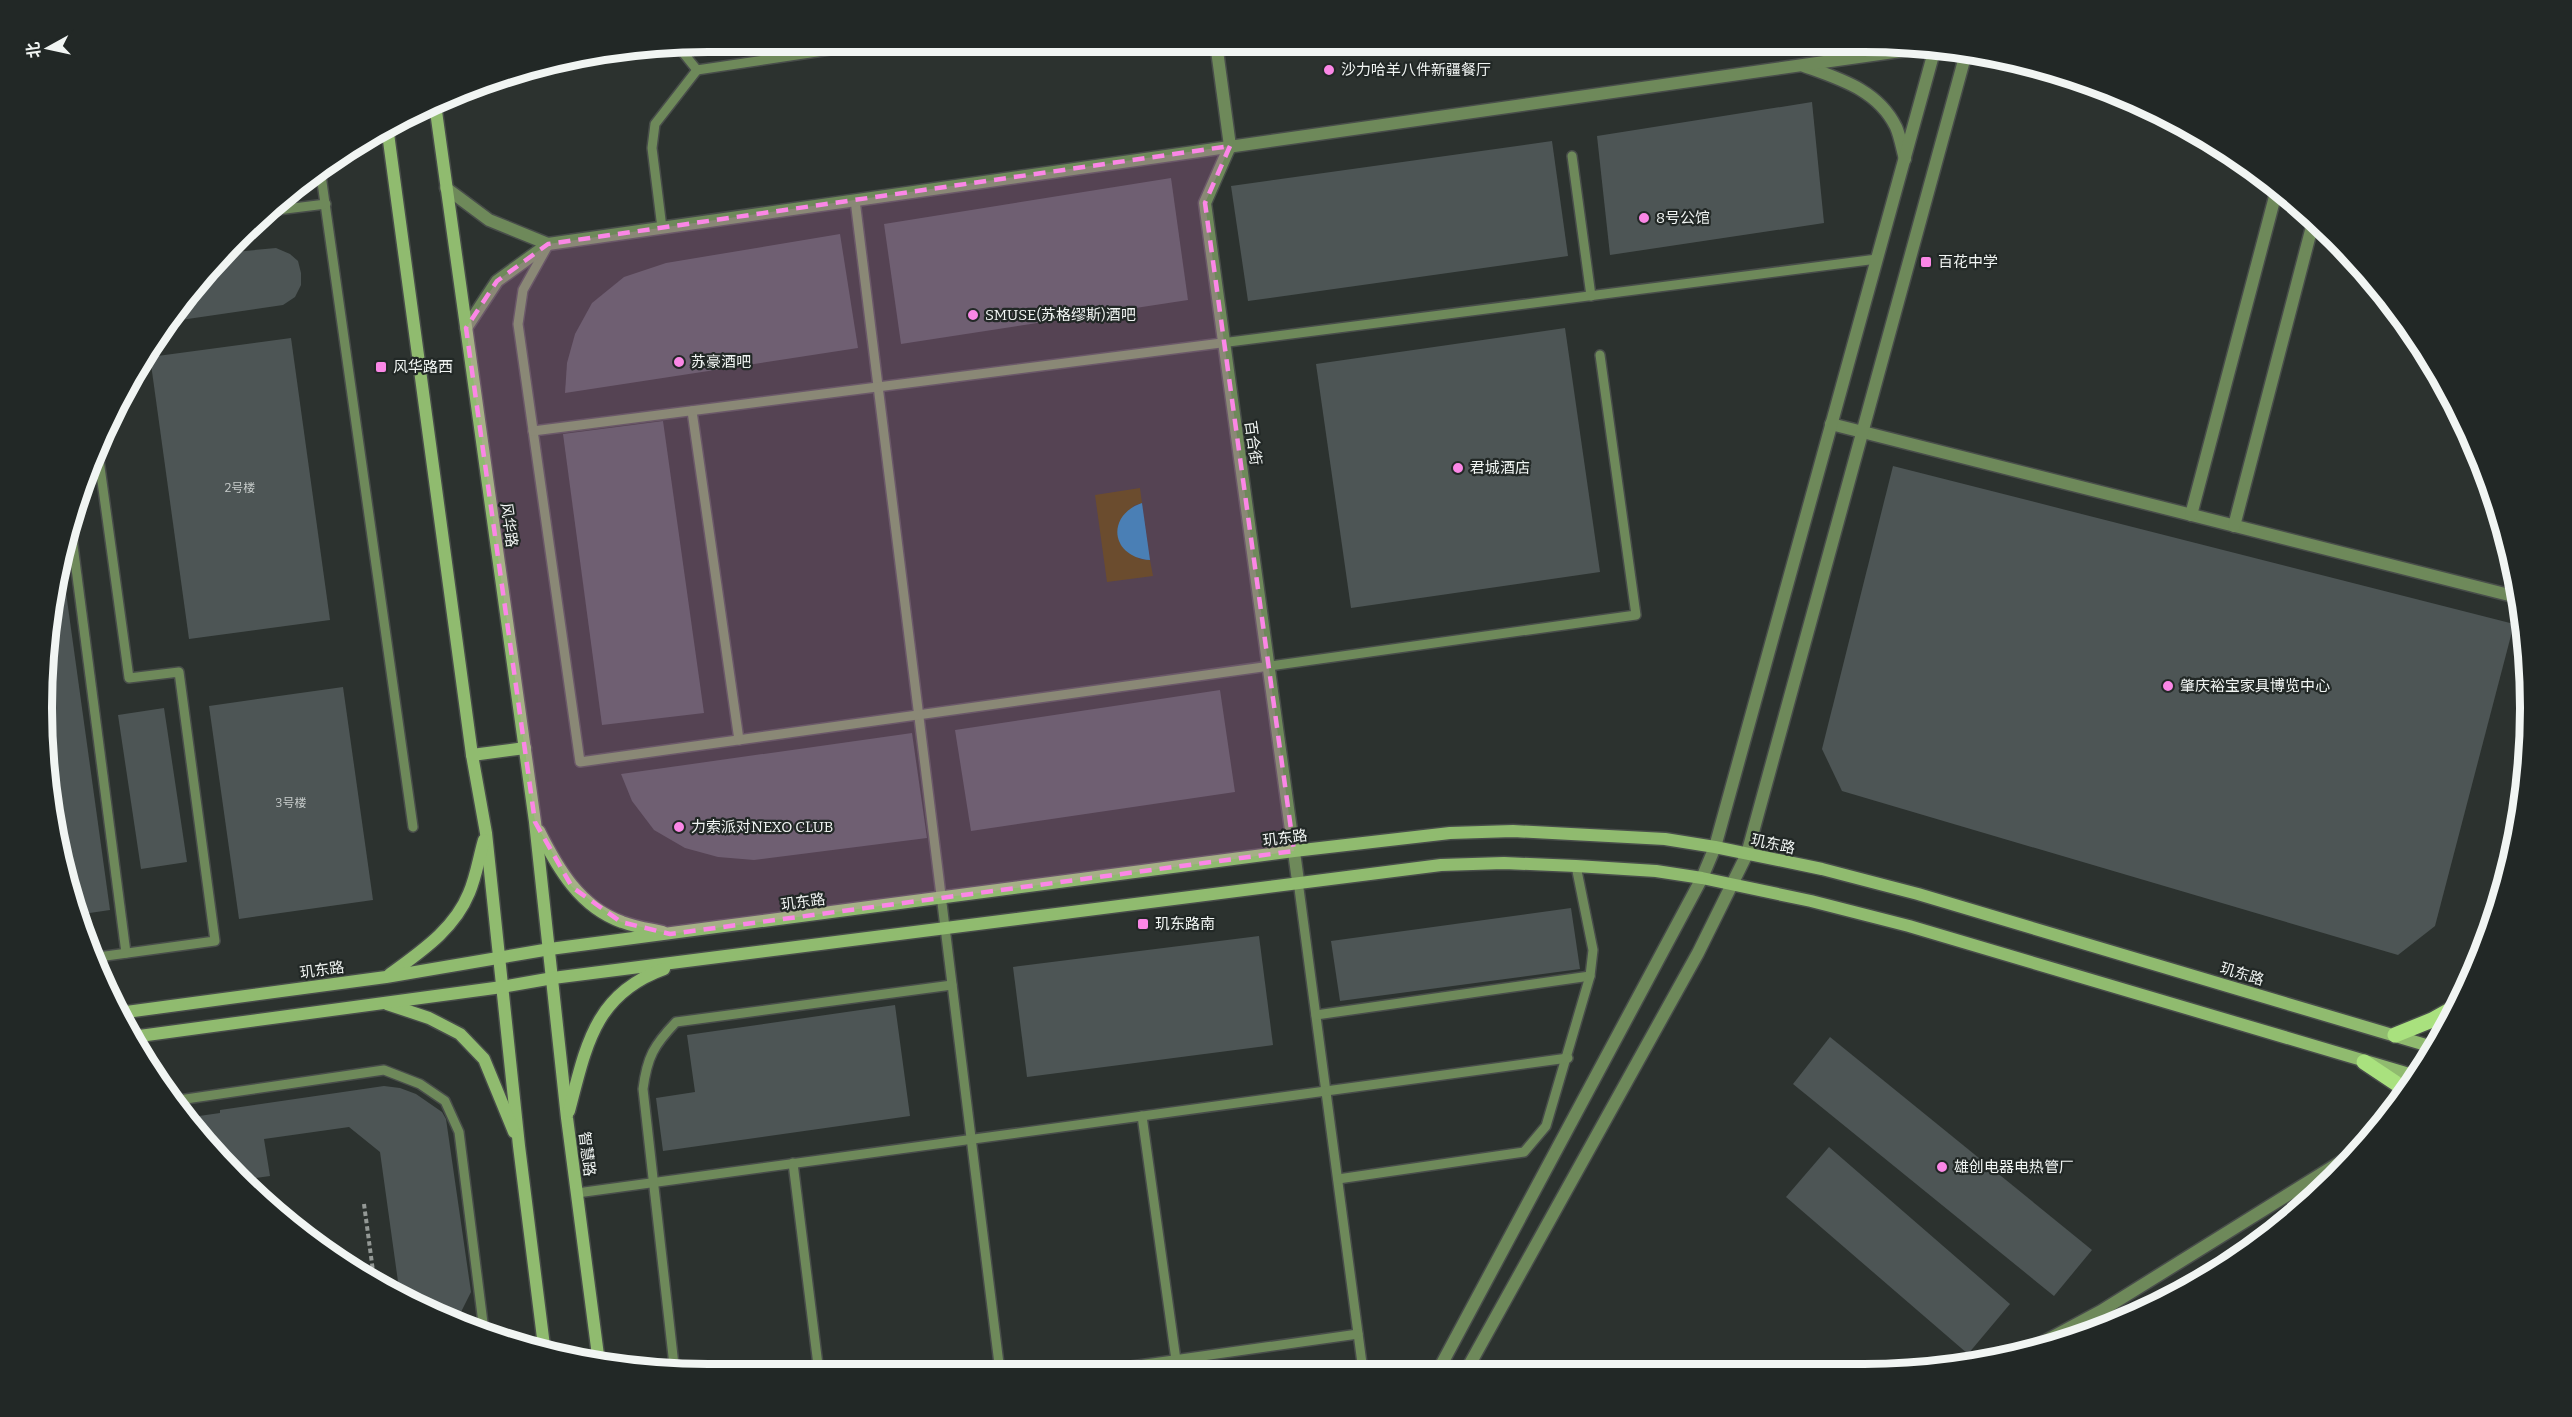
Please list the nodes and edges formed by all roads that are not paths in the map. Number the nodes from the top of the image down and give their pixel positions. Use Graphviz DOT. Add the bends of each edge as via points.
graph roads {
  1 [pos="817,52"];
  2 [pos="1217,52"];
  3 [pos="684,53"];
  4 [pos="1886,53"];
  5 [pos="1933,56"];
  6 [pos="1962,60"];
  7 [pos="1800,65"];
  8 [pos="697,70"];
  9 [pos="436,112"];
  10 [pos="388,136"];
  11 [pos="1230,146"];
  12 [pos="1572,156"];
  13 [pos="1905,159"];
  14 [pos="322,179"];
  15 [pos="446,188"];
  16 [pos="2275,198"];
  17 [pos="855,200"];
  18 [pos="326,204"];
  19 [pos="283,209"];
  20 [pos="662,228"];
  21 [pos="2311,230"];
  22 [pos="548,244"];
  23 [pos="1877,259"];
  24 [pos="1591,296"];
  25 [pos="466,328"];
  26 [pos="1224,343"];
  27 [pos="1600,355"];
  28 [pos="878,387"];
  29 [pos="692,411"];
  30 [pos="1831,424"];
  31 [pos="533,431"];
  32 [pos="1864,432"];
  33 [pos="100,462"];
  34 [pos="2191,515"];
  35 [pos="2234,526"];
  36 [pos="73,547"];
  37 [pos="2509,595"];
  38 [pos="1269,666"];
  39 [pos="918,715"];
  40 [pos="739,740"];
  41 [pos="525,748"];
  42 [pos="472,755"];
  43 [pos="535,822"];
  44 [pos="413,827"];
  45 [pos="486,833"];
  46 [pos="1714,847"];
  47 [pos="1294,851"];
  48 [pos="1747,854"];
  49 [pos="1576,866"];
  50 [pos="1702,878"];
  51 [pos="1298,881"];
  52 [pos="1733,884"];
  53 [pos="941,898"];
  54 [pos="945,927"];
  55 [pos="670,934"];
  56 [pos="550,949"];
  57 [pos="126,953"];
  58 [pos="101,957"];
  59 [pos="499,958"];
  60 [pos="687,960"];
  61 [pos="1590,976"];
  62 [pos="386,977"];
  63 [pos="553,978"];
  64 [pos="952,985"];
  65 [pos="502,987"];
  66 [pos="383,1003"];
  67 [pos="127,1012"];
  68 [pos="2444,1013"];
  69 [pos="1316,1015"];
  70 [pos="2395,1035"];
  71 [pos="140,1036"];
  72 [pos="2426,1045"];
  73 [pos="1568,1058"];
  74 [pos="2364,1062"];
  75 [pos="2408,1074"];
  76 [pos="2400,1086"];
  77 [pos="1326,1091"];
  78 [pos="182,1100"];
  79 [pos="1142,1116"];
  80 [pos="567,1118"];
  81 [pos="971,1139"];
  82 [pos="519,1146"];
  83 [pos="793,1163"];
  84 [pos="2331,1168"];
  85 [pos="1338,1179"];
  86 [pos="654,1183"];
  87 [pos="577,1193"];
  88 [pos="483,1325"];
  89 [pos="1358,1334"];
  90 [pos="2055,1335"];
  91 [pos="544,1343"];
  92 [pos="597,1355"];
  93 [pos="1176,1360"];
  94 [pos="674,1363"];
  95 [pos="818,1364"];
  96 [pos="999,1364"];
  97 [pos="1147,1364"];
  98 [pos="1362,1364"];
  99 [pos="1442,1364"];
  100 [pos="1470,1364"];
  1 -- 8 [label="lane"];
  2 -- 11 [label="street"];
  3 -- 8 [label="lane"];
  4 -- 7 [label="street"];
  5 -- 13 [label="street"];
  6 -- 32 [label="street"];
  7 -- 11 [label="street"];
  7 -- 13 [label="street" via="1847,81 1882,104 1897,128"];
  8 -- 20 [label="lane" via="656,124 652,148"];
  9 -- 15 [label="main road, 风华路"];
  10 -- 42 [label="main road"];
  11 -- 17 [label="street"];
  11 -- 26 [label="street, 百合街" via="1205,202"];
  12 -- 24 [label="lane"];
  13 -- 23 [label="street"];
  14 -- 18 [label="lane"];
  15 -- 22 [label="street" via="489,220"];
  15 -- 25 [label="main road, 风华路"];
  16 -- 34 [label="street"];
  17 -- 20 [label="street"];
  17 -- 28 [label="lane"];
  18 -- 19 [label="lane"];
  18 -- 44 [label="lane"];
  20 -- 22 [label="street"];
  21 -- 35 [label="street"];
  22 -- 25 [label="street" via="497,281"];
  22 -- 31 [label="lane" via="524,290 518,324"];
  23 -- 24 [label="lane"];
  23 -- 30 [label="street"];
  24 -- 26 [label="lane"];
  25 -- 41 [label="main road, 风华路"];
  26 -- 28 [label="lane"];
  26 -- 38 [label="street, 百合街"];
  27 -- 38 [label="lane" via="1636,615"];
  28 -- 29 [label="lane"];
  28 -- 39 [label="lane"];
  29 -- 31 [label="lane"];
  29 -- 40 [label="lane"];
  30 -- 32 [label="street"];
  30 -- 46 [label="street"];
  31 -- 40 [label="lane" via="580,762"];
  32 -- 34 [label="street"];
  32 -- 48 [label="street"];
  33 -- 57 [label="lane" via="129,678 179,672 215,941"];
  34 -- 35 [label="street"];
  35 -- 37 [label="street"];
  36 -- 57 [label="lane"];
  38 -- 39 [label="lane"];
  38 -- 47 [label="street, 百合街"];
  39 -- 40 [label="lane"];
  39 -- 53 [label="lane"];
  41 -- 42 [label="main road"];
  41 -- 43 [label="main road, 风华路"];
  42 -- 45 [label="main road"];
  43 -- 55 [label="main road" via="556,865 595,908 621,922"];
  43 -- 56 [label="main road, 风华路"];
  45 -- 59 [label="main road"];
  45 -- 62 [label="main road" via="469,894 450,926"];
  46 -- 47 [label="main road, 玑东路" via="1654,838 1513,831 1450,833"];
  46 -- 48 [label="main road, 玑东路"];
  46 -- 50 [label="street"];
  47 -- 51 [label="street, 百合街"];
  47 -- 53 [label="main road, 玑东路"];
  48 -- 52 [label="street"];
  48 -- 70 [label="main road, 玑东路" via="1918,894"];
  49 -- 50 [label="main road"];
  49 -- 51 [label="main road" via="1441,865"];
  49 -- 61 [label="lane" via="1593,950"];
  50 -- 52 [label="main road"];
  50 -- 99 [label="street"];
  51 -- 54 [label="main road"];
  51 -- 69 [label="lane"];
  52 -- 74 [label="main road" via="1909,926"];
  52 -- 100 [label="street"];
  53 -- 54 [label="lane"];
  53 -- 55 [label="main road, 玑东路"];
  54 -- 60 [label="main road"];
  54 -- 64 [label="lane"];
  55 -- 56 [label="main road, 玑东路"];
  56 -- 59 [label="main road, 玑东路"];
  56 -- 63 [label="main road, 智慧路"];
  57 -- 58 [label="lane"];
  59 -- 62 [label="main road, 玑东路"];
  59 -- 65 [label="main road"];
  60 -- 63 [label="main road"];
  60 -- 80 [label="main road" via="640,977 620,993 592,1032"];
  61 -- 69 [label="lane"];
  61 -- 73 [label="lane"];
  62 -- 67 [label="main road, 玑东路"];
  63 -- 65 [label="main road"];
  63 -- 80 [label="main road, 智慧路"];
  64 -- 81 [label="lane"];
  64 -- 86 [label="lane" via="676,1022 646,1062 643,1089"];
  65 -- 66 [label="main road"];
  65 -- 82 [label="main road"];
  66 -- 71 [label="main road"];
  66 -- 82 [label="main road" via="429,1018 460,1034 484,1059"];
  68 -- 70 [label="main road"];
  69 -- 77 [label="lane"];
  70 -- 72 [label="main road, 玑东路"];
  73 -- 77 [label="lane"];
  73 -- 85 [label="lane" via="1546,1126 1524,1152"];
  74 -- 75 [label="main road"];
  74 -- 76 [label="main road"];
  77 -- 79 [label="lane"];
  77 -- 85 [label="lane"];
  78 -- 88 [label="lane" via="384,1070 420,1084 445,1101 459,1132"];
  79 -- 81 [label="lane"];
  79 -- 93 [label="lane"];
  80 -- 87 [label="main road, 智慧路"];
  81 -- 83 [label="lane"];
  81 -- 96 [label="lane"];
  82 -- 91 [label="main road"];
  83 -- 86 [label="lane"];
  83 -- 95 [label="lane"];
  84 -- 90 [label="street"];
  85 -- 89 [label="lane"];
  86 -- 87 [label="lane"];
  86 -- 94 [label="lane"];
  87 -- 92 [label="main road, 智慧路"];
  89 -- 93 [label="lane"];
  89 -- 98 [label="lane"];
  93 -- 97 [label="lane"];
}
